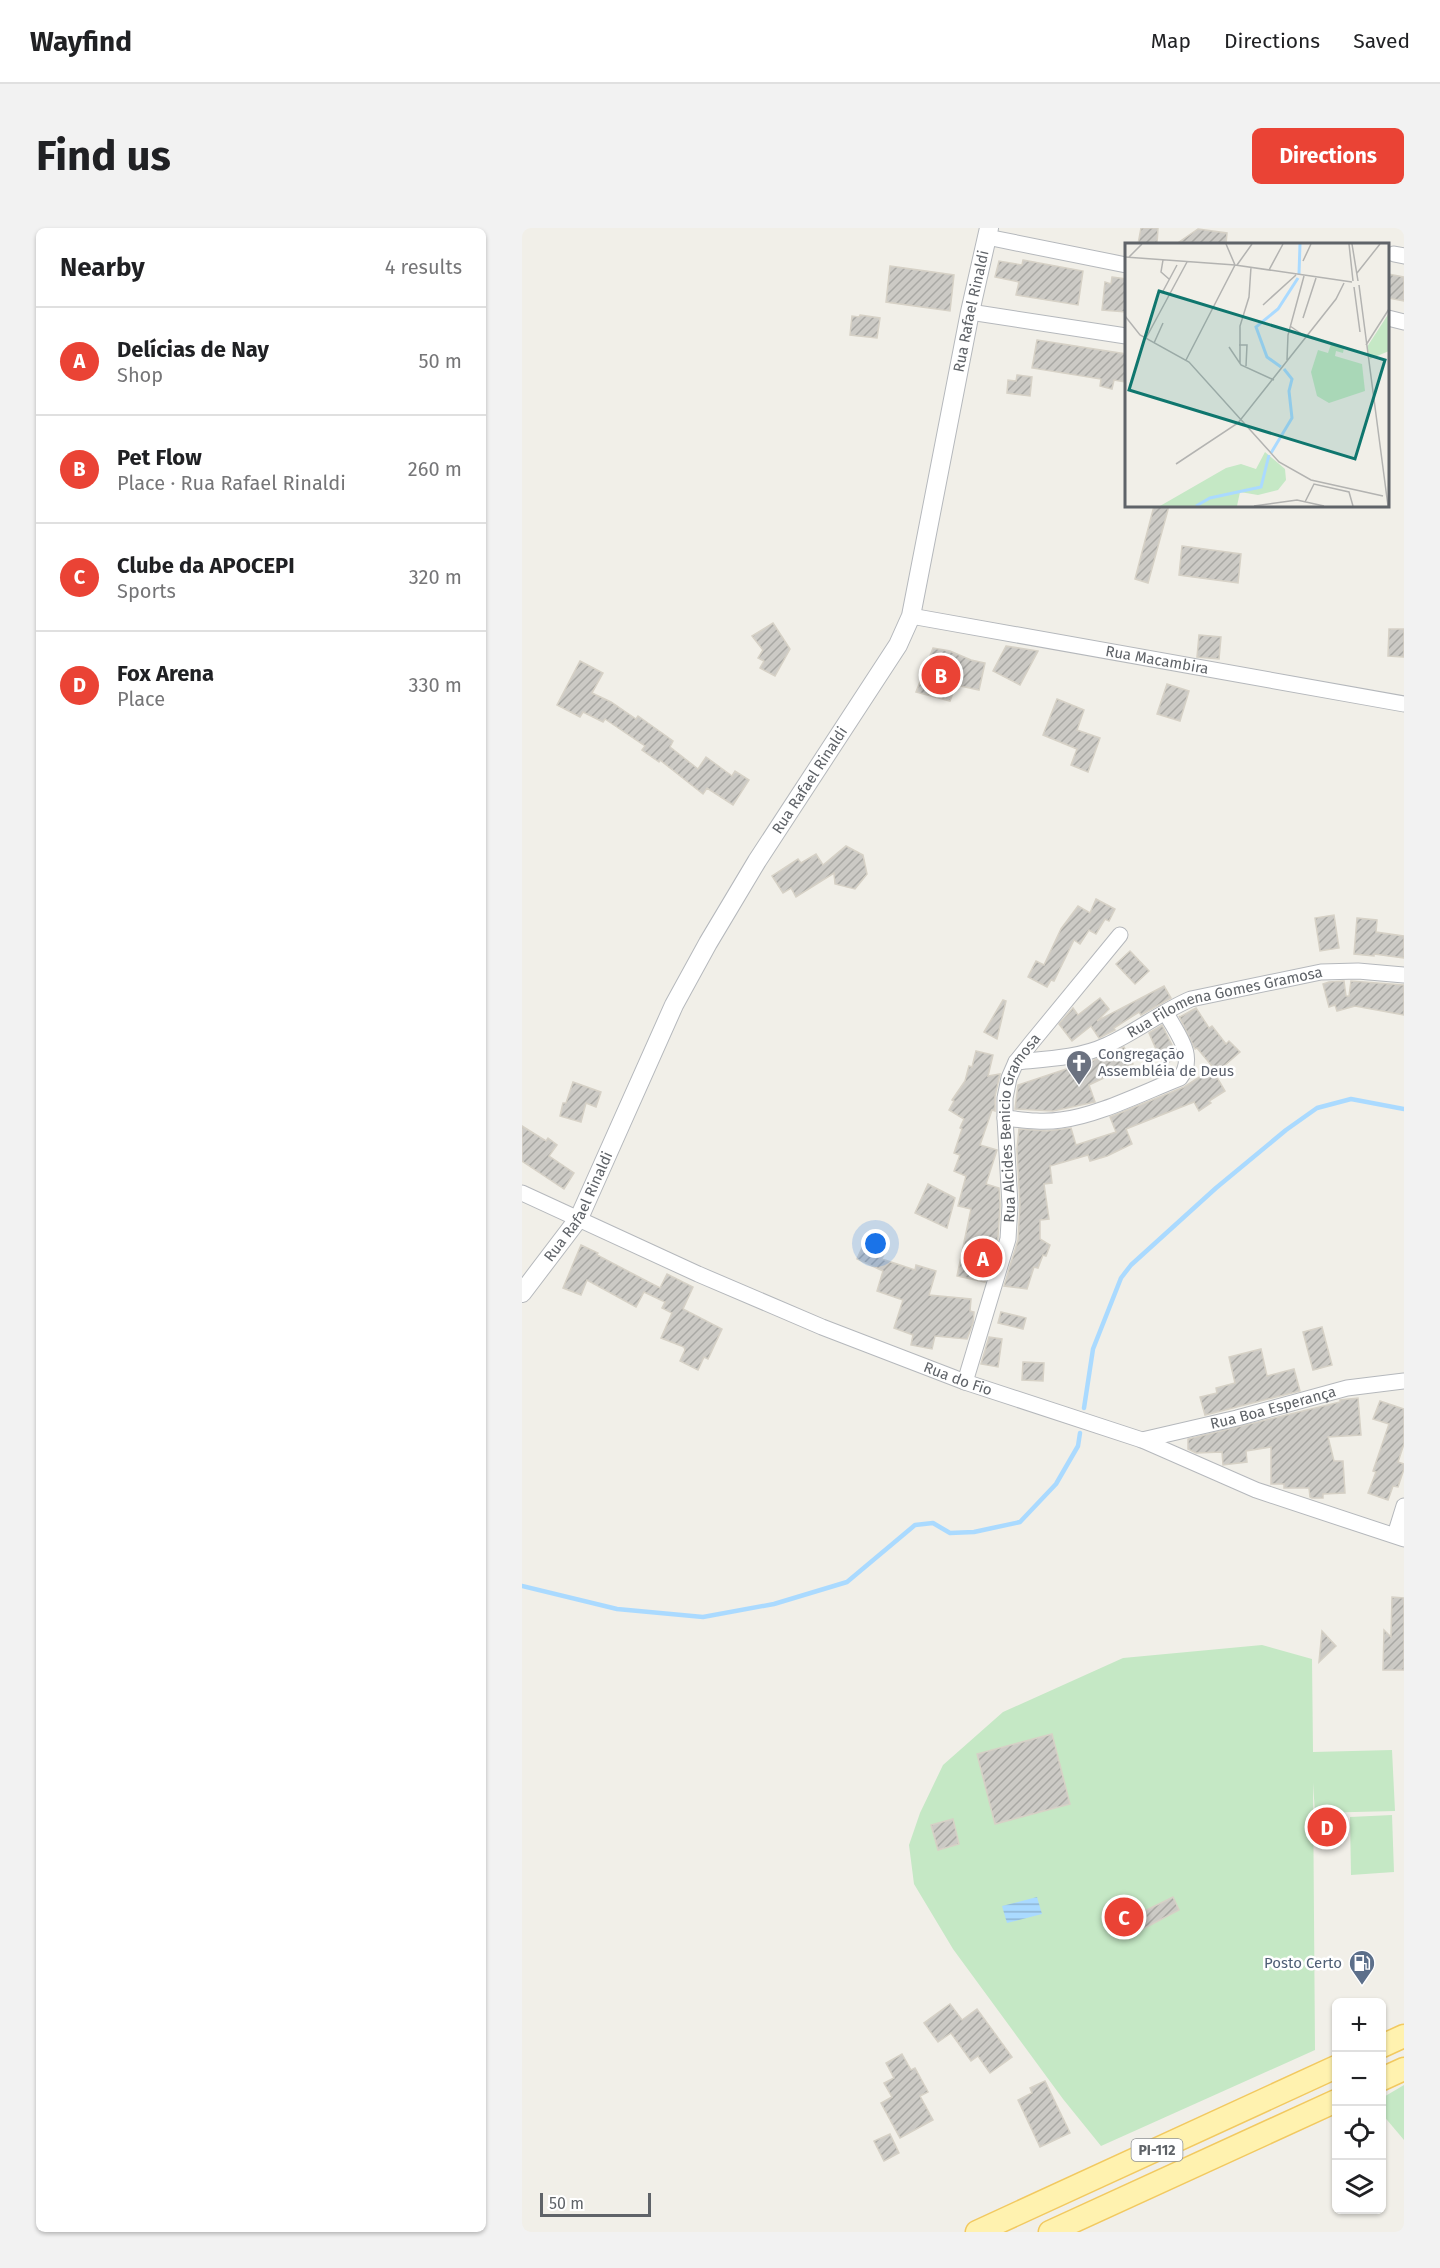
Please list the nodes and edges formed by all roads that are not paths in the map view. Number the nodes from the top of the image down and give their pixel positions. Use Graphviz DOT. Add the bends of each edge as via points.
graph roads {
  1 [pos="988,232"];
  2 [pos="1125,265"];
  3 [pos="970,312"];
  4 [pos="1389,318"];
  5 [pos="1404,322"];
  6 [pos="1125,336"];
  7 [pos="911,616"];
  8 [pos="1404,704"];
  9 [pos="1120,935"];
  10 [pos="1404,975"];
  11 [pos="1166,1013"];
  12 [pos="1016,1062"];
  13 [pos="1005,1118"];
  14 [pos="522,1193"];
  15 [pos="579,1218"];
  16 [pos="522,1293"];
  17 [pos="1404,1381"];
  18 [pos="965,1382"];
  19 [pos="1142,1440"];
  20 [pos="1404,1506"];
  21 [pos="1400,1537"];
  22 [pos="1404,2036"];
  23 [pos="1386,2044"];
  24 [pos="1332,2069"];
  25 [pos="1404,2069"];
  26 [pos="1386,2077"];
  27 [pos="1332,2102"];
  28 [pos="977,2232"];
  29 [pos="1050,2232"];
  1 -- 2 [label="street"];
  1 -- 3 [label="street, Rua Rafael Rinaldi"];
  3 -- 6 [label="street"];
  3 -- 7 [label="street, Rua Rafael Rinaldi"];
  4 -- 5 [label="street"];
  7 -- 8 [label="street, Rua Macambira"];
  7 -- 15 [label="street, Rua Rafael Rinaldi" via="898,645 756,861 692,971"];
  9 -- 12 [label="street, Rua Alcides Benicio Gramosa"];
  10 -- 11 [label="street, Rua Filomena Gomes Gramosa" via="1358,970 1321,972 1191,999"];
  11 -- 12 [label="street, Rua Filomena Gomes Gramosa" via="1106,1046 1084,1053"];
  11 -- 13 [label="street" via="1188,1054 1186,1071 1180,1078 1063,1120"];
  12 -- 13 [label="street, Rua Alcides Benicio Gramosa" via="1005,1098"];
  13 -- 18 [label="street, Rua Alcides Benicio Gramosa" via="1008,1239"];
  14 -- 15 [label="street, Rua do Fio"];
  15 -- 16 [label="street, Rua Rafael Rinaldi"];
  15 -- 18 [label="street, Rua do Fio" via="811,1323"];
  17 -- 19 [label="street, Rua Boa Esperança" via="1347,1388"];
  18 -- 19 [label="street, Rua do Fio"];
  19 -- 21 [label="street, Rua do Fio" via="1256,1490"];
  20 -- 21 [label="street"];
  22 -- 23 [label="main road"];
  24 -- 28 [label="main road, PI-112"];
  25 -- 26 [label="main road"];
  27 -- 29 [label="main road, PI-112"];
}
